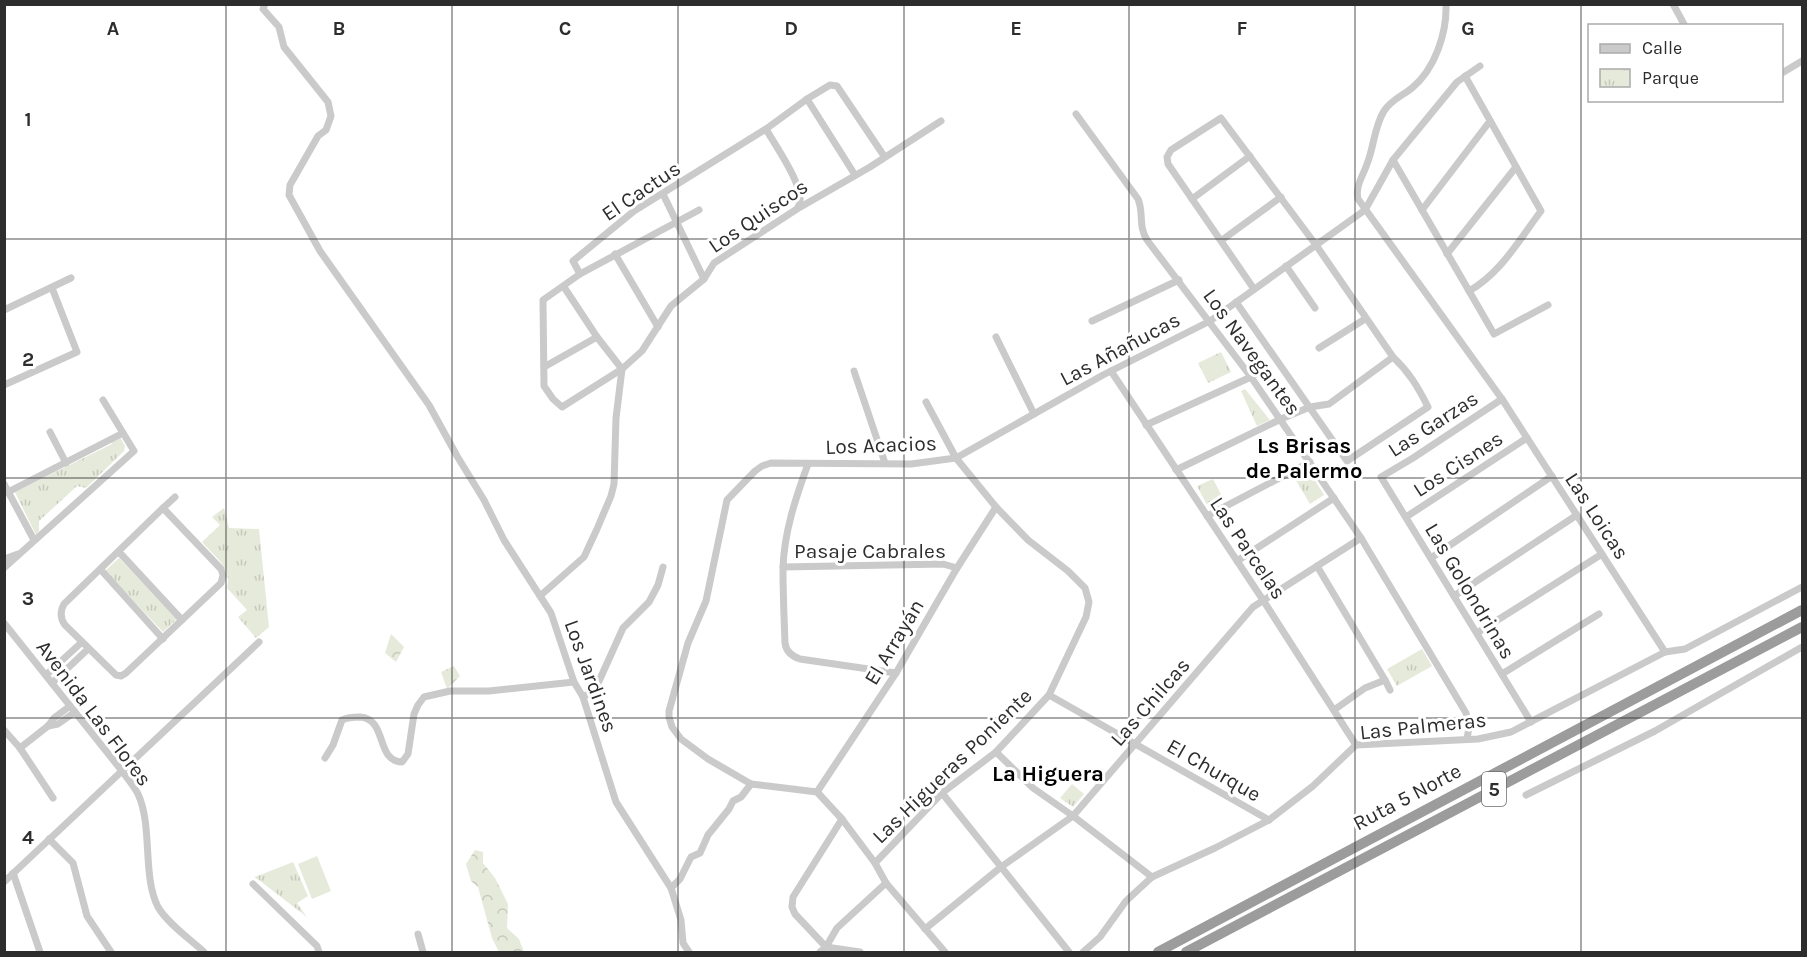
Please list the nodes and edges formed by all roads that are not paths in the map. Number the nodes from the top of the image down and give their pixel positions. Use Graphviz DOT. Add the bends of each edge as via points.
graph roads {
  1 [pos="265,4"];
  2 [pos="1446,4"];
  3 [pos="1673,4"];
  4 [pos="1683,24"];
  5 [pos="1803,61"];
  6 [pos="1480,66"];
  7 [pos="1783,72"];
  8 [pos="1465,76"];
  9 [pos="807,99"];
  10 [pos="1076,114"];
  11 [pos="941,121"];
  12 [pos="1490,121"];
  13 [pos="766,129"];
  14 [pos="884,156"];
  15 [pos="1250,156"];
  16 [pos="1393,160"];
  17 [pos="1516,167"];
  18 [pos="855,175"];
  19 [pos="663,194"];
  20 [pos="1281,197"];
  21 [pos="1192,199"];
  22 [pos="797,209"];
  23 [pos="699,210"];
  24 [pos="1365,210"];
  25 [pos="1422,210"];
  26 [pos="676,221"];
  27 [pos="1222,240"];
  28 [pos="1316,245"];
  29 [pos="615,254"];
  30 [pos="1447,254"];
  31 [pos="1286,266"];
  32 [pos="580,274"];
  33 [pos="71,278"];
  34 [pos="704,279"];
  35 [pos="1179,280"];
  36 [pos="564,287"];
  37 [pos="51,288"];
  38 [pos="1254,289"];
  39 [pos="1469,291"];
  40 [pos="1236,302"];
  41 [pos="1548,305"];
  42 [pos="1315,308"];
  43 [pos="4,310"];
  44 [pos="1365,319"];
  45 [pos="1092,321"];
  46 [pos="1210,321"];
  47 [pos="658,327"];
  48 [pos="597,337"];
  49 [pos="996,337"];
  50 [pos="1319,348"];
  51 [pos="1393,357"];
  52 [pos="544,367"];
  53 [pos="1266,368"];
  54 [pos="622,369"];
  55 [pos="1111,371"];
  56 [pos="854,372"];
  57 [pos="1251,377"];
  58 [pos="4,385"];
  59 [pos="1502,399"];
  60 [pos="103,400"];
  61 [pos="926,402"];
  62 [pos="1310,406"];
  63 [pos="1034,414"];
  64 [pos="1281,419"];
  65 [pos="1146,425"];
  66 [pos="50,432"];
  67 [pos="123,433"];
  68 [pos="1527,438"];
  69 [pos="956,458"];
  70 [pos="1310,462"];
  71 [pos="66,463"];
  72 [pos="885,463"];
  73 [pos="808,464"];
  74 [pos="1176,470"];
  75 [pos="1552,476"];
  76 [pos="1381,477"];
  77 [pos="4,484"];
  78 [pos="9,492"];
  79 [pos="175,497"];
  80 [pos="1334,498"];
  81 [pos="996,507"];
  82 [pos="164,508"];
  83 [pos="1577,515"];
  84 [pos="1207,516"];
  85 [pos="1406,517"];
  86 [pos="1361,538"];
  87 [pos="34,540"];
  88 [pos="119,552"];
  89 [pos="20,553"];
  90 [pos="1602,554"];
  91 [pos="1431,558"];
  92 [pos="4,559"];
  93 [pos="1237,561"];
  94 [pos="1317,566"];
  95 [pos="663,567"];
  96 [pos="783,567"];
  97 [pos="4,568"];
  98 [pos="957,568"];
  99 [pos="101,570"];
  100 [pos="1803,586"];
  101 [pos="540,596"];
  102 [pos="1454,596"];
  103 [pos="1263,600"];
  104 [pos="1803,610"];
  105 [pos="1599,614"];
  106 [pos="182,620"];
  107 [pos="5,626"];
  108 [pos="1803,627"];
  109 [pos="1477,633"];
  110 [pos="163,639"];
  111 [pos="82,642"];
  112 [pos="259,642"];
  113 [pos="1803,647"];
  114 [pos="88,649"];
  115 [pos="1665,652"];
  116 [pos="896,673"];
  117 [pos="1502,674"];
  118 [pos="46,675"];
  119 [pos="1385,680"];
  120 [pos="574,682"];
  121 [pos="52,683"];
  122 [pos="1390,690"];
  123 [pos="1049,695"];
  124 [pos="583,698"];
  125 [pos="70,706"];
  126 [pos="1334,710"];
  127 [pos="75,712"];
  128 [pos="1532,722"];
  129 [pos="48,726"];
  130 [pos="4,730"];
  131 [pos="1467,739"];
  132 [pos="1137,744"];
  133 [pos="1356,745"];
  134 [pos="20,748"];
  135 [pos="996,752"];
  136 [pos="325,758"];
  137 [pos="122,771"];
  138 [pos="750,784"];
  139 [pos="817,792"];
  140 [pos="942,793"];
  141 [pos="1526,795"];
  142 [pos="52,798"];
  143 [pos="1073,816"];
  144 [pos="842,819"];
  145 [pos="1269,820"];
  146 [pos="49,839"];
  147 [pos="875,863"];
  148 [pos="1001,867"];
  149 [pos="13,873"];
  150 [pos="1152,877"];
  151 [pos="4,882"];
  152 [pos="886,883"];
  153 [pos="253,884"];
  154 [pos="671,888"];
  155 [pos="925,929"];
  156 [pos="418,934"];
  157 [pos="823,950"];
  158 [pos="40,952"];
  159 [pos="111,952"];
  160 [pos="204,952"];
  161 [pos="319,952"];
  162 [pos="423,952"];
  163 [pos="690,952"];
  164 [pos="860,952"];
  165 [pos="945,952"];
  166 [pos="1069,952"];
  167 [pos="1083,952"];
  168 [pos="1158,952"];
  169 [pos="1186,952"];
  1 -- 101 [label="street, Los Jardines" via="263,9 279,27 284,47 328,102 331,116 290,185 289,195 320,251 429,405"];
  2 -- 24 [label="street" via="1446,24 1430,65 1417,83 1388,105 1377,125 1357,190"];
  3 -- 4 [label="street"];
  5 -- 7 [label="street"];
  6 -- 8 [label="street, Las Añañucas"];
  8 -- 12 [label="street"];
  8 -- 16 [label="street, Las Añañucas"];
  9 -- 13 [label="street, El Cactus"];
  9 -- 14 [label="street, El Cactus" via="830,85 837,86"];
  9 -- 18 [label="street"];
  10 -- 35 [label="street, Los Navegantes" via="1138,199 1144,235"];
  11 -- 14 [label="street, Los Quiscos"];
  12 -- 17 [label="street"];
  12 -- 25 [label="street"];
  13 -- 19 [label="street, El Cactus"];
  13 -- 22 [label="street" via="796,181 801,195"];
  14 -- 18 [label="street, Los Quiscos"];
  15 -- 20 [label="street"];
  15 -- 21 [label="street"];
  15 -- 21 [label="street" via="1221,118 1174,148 1167,157 1168,164"];
  16 -- 24 [label="street, Las Añañucas"];
  16 -- 25 [label="street"];
  17 -- 30 [label="street"];
  17 -- 39 [label="street" via="1541,211 1495,272"];
  18 -- 22 [label="street, Los Quiscos"];
  19 -- 26 [label="street"];
  19 -- 32 [label="street, El Cactus" via="634,211 573,261"];
  20 -- 27 [label="street"];
  20 -- 28 [label="street"];
  21 -- 27 [label="street"];
  22 -- 34 [label="street, Los Quiscos" via="714,263"];
  23 -- 26 [label="street"];
  24 -- 28 [label="street, Las Añañucas"];
  24 -- 59 [label="street, Las Loicas"];
  25 -- 30 [label="street"];
  26 -- 29 [label="street"];
  26 -- 34 [label="street"];
  27 -- 38 [label="street"];
  28 -- 31 [label="street, Las Añañucas"];
  28 -- 44 [label="street"];
  29 -- 32 [label="street"];
  29 -- 47 [label="street"];
  30 -- 39 [label="street"];
  31 -- 38 [label="street, Las Añañucas"];
  31 -- 42 [label="street"];
  32 -- 36 [label="street"];
  33 -- 37 [label="street"];
  34 -- 47 [label="street, Los Quiscos" via="671,306"];
  35 -- 45 [label="street"];
  35 -- 46 [label="street, Los Navegantes"];
  36 -- 48 [label="street"];
  36 -- 52 [label="street" via="543,300"];
  37 -- 43 [label="street"];
  37 -- 58 [label="street" via="77,352"];
  38 -- 40 [label="street, Las Añañucas"];
  39 -- 41 [label="street" via="1494,334"];
  40 -- 46 [label="street, Las Añañucas"];
  40 -- 62 [label="street"];
  44 -- 50 [label="street"];
  44 -- 51 [label="street"];
  46 -- 55 [label="street, Las Añañucas"];
  46 -- 57 [label="street, Los Navegantes"];
  47 -- 54 [label="street, Los Quiscos" via="642,351"];
  48 -- 52 [label="street"];
  48 -- 54 [label="street"];
  49 -- 63 [label="street"];
  51 -- 62 [label="street" via="1329,404"];
  51 -- 62 [label="street" via="1418,387 1428,407 1347,461"];
  52 -- 54 [label="street, Los Quiscos" via="544,386 562,407"];
  53 -- 57 [label="street"];
  54 -- 101 [label="street" via="611,496 584,556"];
  55 -- 63 [label="street, Las Añañucas"];
  55 -- 65 [label="street, Las Parcelas"];
  56 -- 72 [label="street"];
  57 -- 64 [label="street, Los Navegantes"];
  57 -- 65 [label="street"];
  59 -- 68 [label="street, Las Loicas"];
  59 -- 76 [label="street, Las Garzas"];
  60 -- 67 [label="street"];
  61 -- 69 [label="street, Las Higueras Poniente"];
  62 -- 64 [label="street"];
  63 -- 69 [label="street, Las Añañucas"];
  64 -- 70 [label="street, Los Navegantes"];
  64 -- 74 [label="street"];
  65 -- 74 [label="street, Las Parcelas"];
  66 -- 71 [label="street"];
  67 -- 71 [label="street"];
  67 -- 87 [label="street" via="134,451"];
  68 -- 75 [label="street, Las Loicas"];
  68 -- 85 [label="street, Los Cisnes"];
  69 -- 72 [label="street, Los Acacios"];
  69 -- 81 [label="street, Las Higueras Poniente"];
  70 -- 80 [label="street, Los Navegantes"];
  70 -- 84 [label="street"];
  71 -- 78 [label="street"];
  72 -- 73 [label="street, Los Acacios"];
  73 -- 96 [label="street" via="791,517"];
  73 -- 138 [label="street, Los Acacios" via="762,466 727,500 706,601 688,643 669,711 672,727 681,739"];
  74 -- 84 [label="street, Las Parcelas"];
  75 -- 83 [label="street, Las Loicas"];
  75 -- 91 [label="street"];
  76 -- 85 [label="street, Las Golondrinas"];
  77 -- 78 [label="street"];
  78 -- 87 [label="street"];
  79 -- 82 [label="street"];
  80 -- 86 [label="street, Los Navegantes"];
  80 -- 93 [label="street"];
  81 -- 98 [label="street, El Arrayán"];
  81 -- 123 [label="street, Las Higueras Poniente" via="1028,540 1068,571 1085,588 1088,597 1086,617"];
  82 -- 88 [label="street"];
  82 -- 106 [label="street" via="223,575 221,583"];
  83 -- 90 [label="street, Las Loicas"];
  83 -- 102 [label="street"];
  84 -- 93 [label="street, Las Parcelas"];
  85 -- 91 [label="street, Las Golondrinas"];
  86 -- 94 [label="street, Las Chilcas"];
  86 -- 131 [label="street, Los Navegantes" via="1466,713"];
  87 -- 89 [label="street"];
  88 -- 99 [label="street"];
  88 -- 106 [label="street"];
  89 -- 92 [label="street"];
  89 -- 97 [label="street"];
  90 -- 109 [label="street"];
  90 -- 115 [label="street, Las Loicas"];
  91 -- 102 [label="street, Las Golondrinas"];
  93 -- 103 [label="street, Las Parcelas"];
  94 -- 103 [label="street, Las Chilcas"];
  94 -- 119 [label="street"];
  95 -- 124 [label="street" via="649,602 622,628 594,690"];
  96 -- 98 [label="street, Pasaje Cabrales" via="943,564"];
  96 -- 116 [label="street" via="785,642 789,653"];
  98 -- 116 [label="street, El Arrayán"];
  99 -- 110 [label="street"];
  99 -- 111 [label="street" via="61,611 63,622"];
  100 -- 115 [label="street, Las Palmeras" via="1685,649"];
  101 -- 120 [label="street, Los Jardines" via="551,613"];
  102 -- 109 [label="street, Las Golondrinas"];
  103 -- 126 [label="street, Las Parcelas"];
  103 -- 132 [label="street, Las Chilcas"];
  104 -- 168 [label="highway, Ruta 5 Norte / 5"];
  105 -- 117 [label="street"];
  106 -- 110 [label="street"];
  107 -- 118 [label="street, Avenida Las Flores"];
  108 -- 169 [label="highway, Ruta 5 Norte / 5"];
  109 -- 117 [label="street, Las Golondrinas"];
  110 -- 114 [label="street" via="121,676 113,674"];
  111 -- 114 [label="street"];
  111 -- 118 [label="street"];
  112 -- 137 [label="street"];
  113 -- 141 [label="street" via="1655,731"];
  114 -- 121 [label="street"];
  115 -- 128 [label="street, Las Palmeras"];
  116 -- 139 [label="street, El Arrayán"];
  117 -- 128 [label="street, Las Golondrinas"];
  118 -- 121 [label="street, Avenida Las Flores"];
  119 -- 122 [label="street"];
  119 -- 126 [label="street" via="1365,688"];
  120 -- 124 [label="street, Los Jardines"];
  120 -- 136 [label="street" via="450,691 424,697 414,714 408,754 402,762 396,762 386,752 373,722 349,717 342,720"];
  121 -- 125 [label="street, Avenida Las Flores"];
  123 -- 132 [label="street, El Churque"];
  123 -- 135 [label="street, Las Higueras Poniente"];
  124 -- 154 [label="street, Los Jardines" via="616,802"];
  125 -- 127 [label="street, Avenida Las Flores"];
  125 -- 129 [label="street"];
  126 -- 133 [label="street, Las Parcelas"];
  127 -- 129 [label="street"];
  127 -- 137 [label="street, Avenida Las Flores"];
  128 -- 131 [label="street, Las Palmeras" via="1500,735"];
  129 -- 134 [label="street"];
  130 -- 134 [label="street"];
  131 -- 133 [label="street, Las Palmeras"];
  132 -- 143 [label="street, Las Chilcas"];
  132 -- 145 [label="street, El Churque"];
  133 -- 145 [label="street, Las Palmeras"];
  134 -- 142 [label="street"];
  135 -- 140 [label="street, Las Higueras Poniente"];
  135 -- 143 [label="street" via="1033,788"];
  137 -- 146 [label="street"];
  137 -- 160 [label="street, Avenida Las Flores" via="138,794 159,907"];
  138 -- 139 [label="street"];
  138 -- 154 [label="street" via="733,801 700,853 691,857"];
  139 -- 144 [label="street"];
  140 -- 147 [label="street, Las Higueras Poniente"];
  140 -- 148 [label="street"];
  143 -- 148 [label="street, Las Chilcas"];
  143 -- 150 [label="street"];
  144 -- 147 [label="street"];
  144 -- 157 [label="street" via="792,900 795,914"];
  145 -- 150 [label="street, Las Palmeras"];
  146 -- 149 [label="street"];
  146 -- 159 [label="street" via="73,863 87,916"];
  147 -- 152 [label="street"];
  148 -- 155 [label="street, Las Chilcas"];
  148 -- 166 [label="street"];
  149 -- 151 [label="street"];
  149 -- 158 [label="street"];
  150 -- 167 [label="street, Las Palmeras"];
  152 -- 155 [label="street"];
  152 -- 157 [label="street" via="837,928"];
  153 -- 161 [label="street"];
  154 -- 163 [label="street, Los Jardines" via="683,943"];
  155 -- 165 [label="street"];
  156 -- 162 [label="street"];
  157 -- 164 [label="street"];
}
